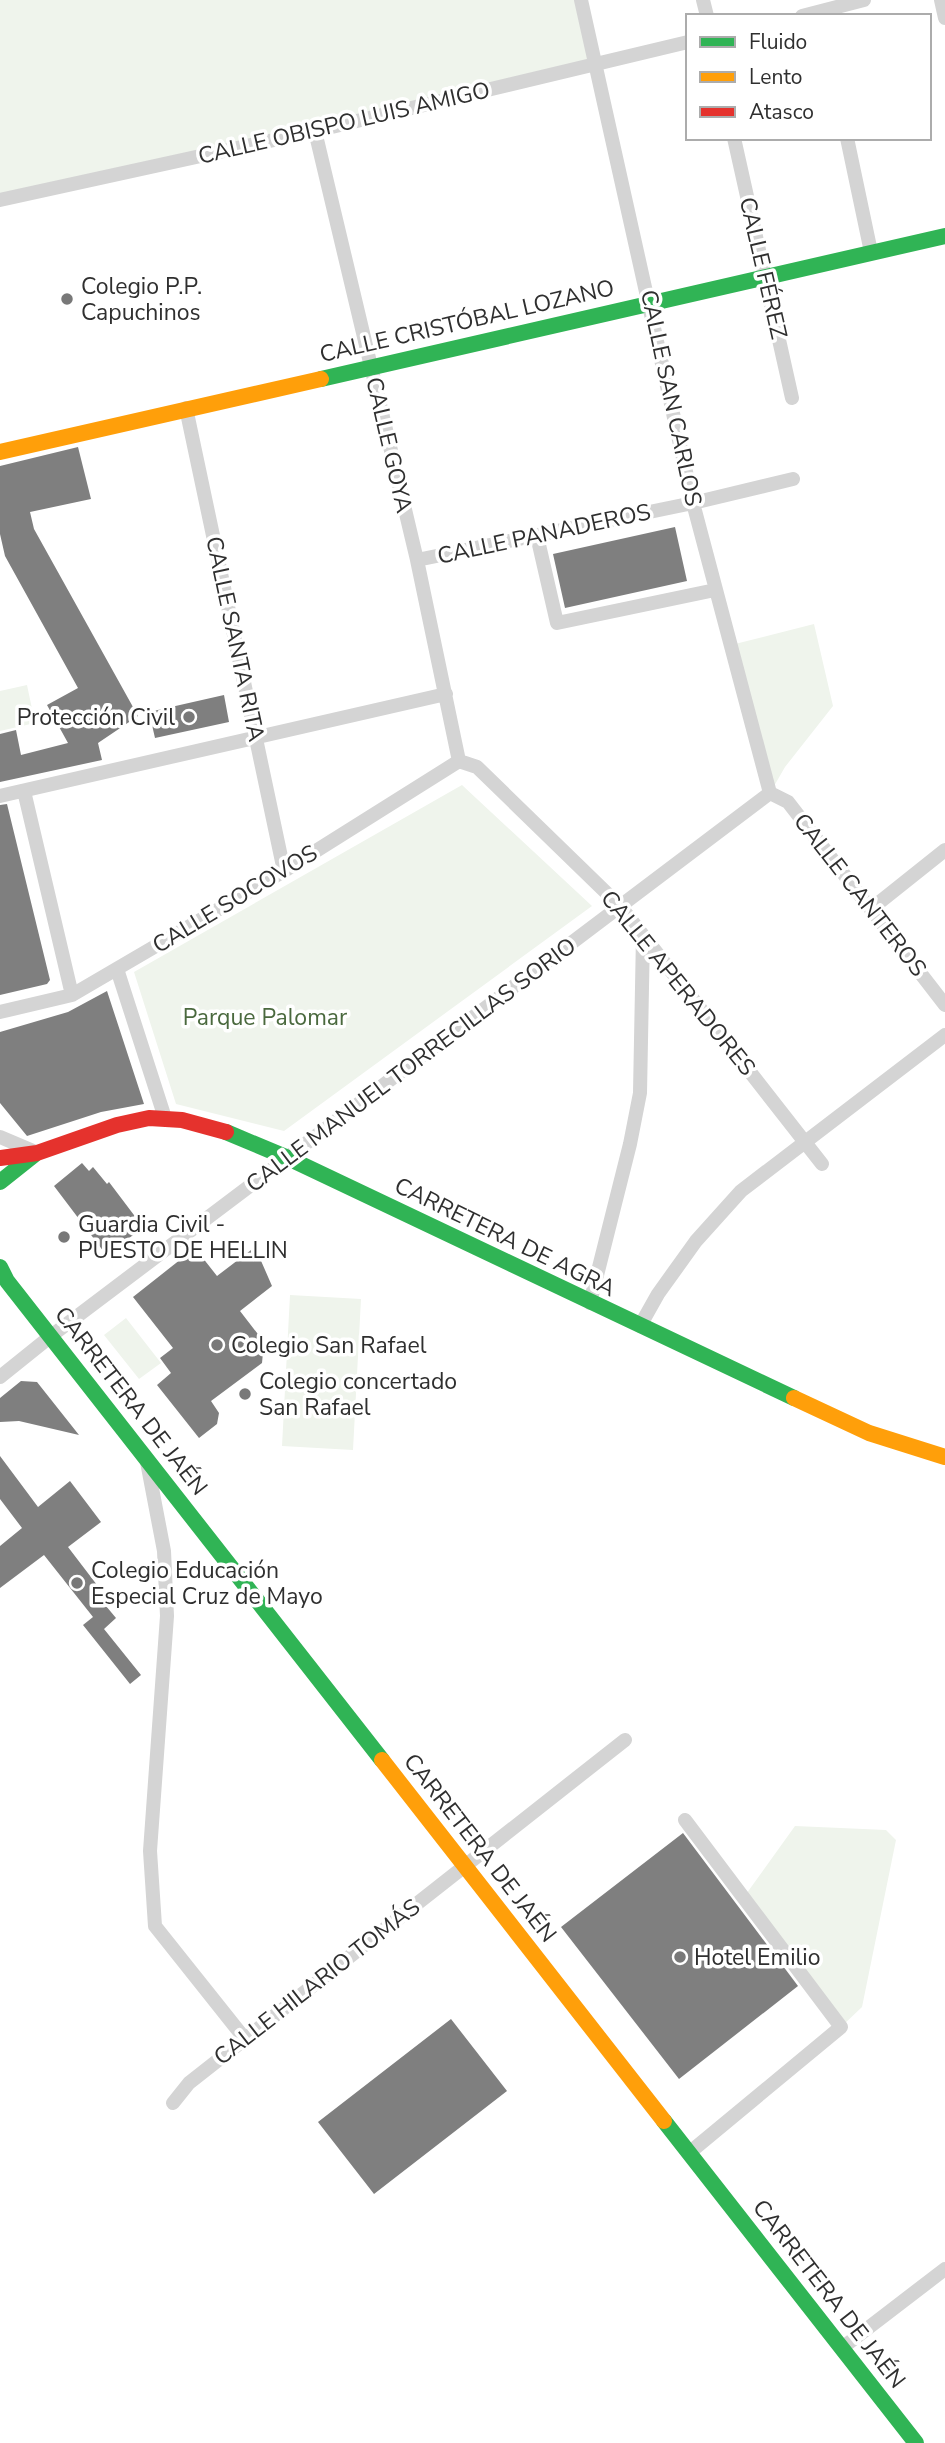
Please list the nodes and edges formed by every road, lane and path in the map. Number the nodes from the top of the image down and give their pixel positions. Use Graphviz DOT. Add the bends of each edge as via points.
graph roads {
  1 [pos="581,0"];
  2 [pos="864,0"];
  3 [pos="941,0"];
  4 [pos="821,14"];
  5 [pos="945,18"];
  6 [pos="686,42"];
  7 [pos="596,64"];
  8 [pos="315,131"];
  9 [pos="734,140"];
  10 [pos="847,140"];
  11 [pos="0,200"];
  12 [pos="945,236"];
  13 [pos="872,252"];
  14 [pos="764,276"];
  15 [pos="650,304"];
  16 [pos="370,366"];
  17 [pos="792,398"];
  18 [pos="186,408"];
  19 [pos="0,452"];
  20 [pos="793,479"];
  21 [pos="694,503"];
  22 [pos="537,536"];
  23 [pos="416,561"];
  24 [pos="715,590"];
  25 [pos="446,694"];
  26 [pos="256,739"];
  27 [pos="459,761"];
  28 [pos="24,792"];
  29 [pos="770,793"];
  30 [pos="0,796"];
  31 [pos="945,850"];
  32 [pos="284,871"];
  33 [pos="621,907"];
  34 [pos="871,909"];
  35 [pos="643,935"];
  36 [pos="117,969"];
  37 [pos="72,995"];
  38 [pos="945,1005"];
  39 [pos="0,1012"];
  40 [pos="945,1034"];
  41 [pos="165,1118"];
  42 [pos="0,1137"];
  43 [pos="804,1141"];
  44 [pos="37,1153"];
  45 [pos="0,1158"];
  46 [pos="288,1158"];
  47 [pos="822,1164"];
  48 [pos="0,1182"];
  49 [pos="2,1274"];
  50 [pos="590,1303"];
  51 [pos="640,1325"];
  52 [pos="51,1336"];
  53 [pos="0,1377"];
  54 [pos="145,1456"];
  55 [pos="945,1457"];
  56 [pos="625,1741"];
  57 [pos="685,1820"];
  58 [pos="465,1865"];
  59 [pos="245,2039"];
  60 [pos="173,2103"];
  61 [pos="689,2153"];
  62 [pos="945,2269"];
  63 [pos="842,2348"];
  64 [pos="916,2443"];
  1 -- 7 [label="street, CALLE SAN CARLOS"];
  2 -- 4 [label="street"];
  3 -- 5 [label="street"];
  6 -- 7 [label="street, CALLE OBISPO LUIS AMIGO"];
  7 -- 8 [label="street, CALLE OBISPO LUIS AMIGO"];
  7 -- 15 [label="street, CALLE SAN CARLOS"];
  8 -- 11 [label="street, CALLE OBISPO LUIS AMIGO"];
  8 -- 16 [label="street, CALLE GOYA"];
  9 -- 14 [label="street, CALLE FÉREZ"];
  10 -- 13 [label="street"];
  12 -- 13 [label="street, CALLE CRISTÓBAL LOZANO"];
  13 -- 14 [label="street, CALLE CRISTÓBAL LOZANO"];
  14 -- 15 [label="street, CALLE CRISTÓBAL LOZANO"];
  14 -- 17 [label="street, CALLE FÉREZ"];
  15 -- 16 [label="street, CALLE CRISTÓBAL LOZANO"];
  15 -- 21 [label="street, CALLE SAN CARLOS"];
  16 -- 18 [label="street, CALLE CRISTÓBAL LOZANO"];
  16 -- 23 [label="street, CALLE GOYA"];
  18 -- 19 [label="street, CALLE CRISTÓBAL LOZANO"];
  18 -- 26 [label="street, CALLE SANTA RITA"];
  20 -- 21 [label="street, CALLE PANADEROS"];
  21 -- 22 [label="street, CALLE PANADEROS"];
  21 -- 24 [label="street, CALLE SAN CARLOS"];
  22 -- 23 [label="street, CALLE PANADEROS"];
  22 -- 24 [label="street" via="557,623"];
  23 -- 25 [label="street, CALLE GOYA"];
  24 -- 29 [label="street, CALLE SAN CARLOS"];
  25 -- 26 [label="street"];
  25 -- 27 [label="street, CALLE GOYA"];
  26 -- 28 [label="street"];
  26 -- 32 [label="street, CALLE SANTA RITA"];
  27 -- 32 [label="street, CALLE SOCOVOS"];
  27 -- 33 [label="street, CALLE APERADORES" via="477,767"];
  28 -- 30 [label="street"];
  28 -- 37 [label="street"];
  29 -- 33 [label="street, CALLE MANUEL TORRECILLAS SORIO"];
  29 -- 34 [label="street, CALLE CANTEROS" via="788,802"];
  31 -- 34 [label="street"];
  32 -- 36 [label="street, CALLE SOCOVOS"];
  33 -- 35 [label="street, CALLE APERADORES"];
  33 -- 46 [label="street, CALLE MANUEL TORRECILLAS SORIO"];
  34 -- 38 [label="street, CALLE CANTEROS"];
  35 -- 43 [label="street, CALLE APERADORES"];
  35 -- 50 [label="street" via="640,1093"];
  36 -- 37 [label="street, CALLE SOCOVOS"];
  36 -- 41 [label="street"];
  37 -- 39 [label="street, CALLE SOCOVOS"];
  40 -- 43 [label="street"];
  41 -- 44 [label="street, CARRETERA DE AGRA" via="110,1127"];
  41 -- 46 [label="street, CARRETERA DE AGRA" via="225,1132"];
  42 -- 44 [label="street"];
  43 -- 47 [label="street, CALLE APERADORES"];
  43 -- 51 [label="street" via="741,1191 705,1231"];
  44 -- 45 [label="street, CARRETERA DE AGRA"];
  44 -- 48 [label="street, CARRETERA DE AGRA"];
  46 -- 50 [label="street, CARRETERA DE AGRA"];
  46 -- 52 [label="street, CALLE MANUEL TORRECILLAS SORIO"];
  49 -- 52 [label="street, CARRETERA DE JAÉN"];
  50 -- 51 [label="street, CARRETERA DE AGRA"];
  51 -- 55 [label="street, CARRETERA DE AGRA" via="869,1433"];
  52 -- 53 [label="street, CALLE MANUEL TORRECILLAS SORIO"];
  52 -- 54 [label="street, CARRETERA DE JAÉN"];
  54 -- 58 [label="street, CARRETERA DE JAÉN"];
  54 -- 59 [label="street" via="164,1551 167,1616 150,1851 155,1926"];
  56 -- 58 [label="street, CALLE HILARIO TOMÁS"];
  57 -- 61 [label="street" via="841,2027"];
  58 -- 59 [label="street, CALLE HILARIO TOMÁS"];
  58 -- 61 [label="street, CARRETERA DE JAÉN"];
  59 -- 60 [label="street, CALLE HILARIO TOMÁS" via="190,2083"];
  61 -- 63 [label="street, CARRETERA DE JAÉN"];
  62 -- 63 [label="street"];
  63 -- 64 [label="street, CARRETERA DE JAÉN"];
}
